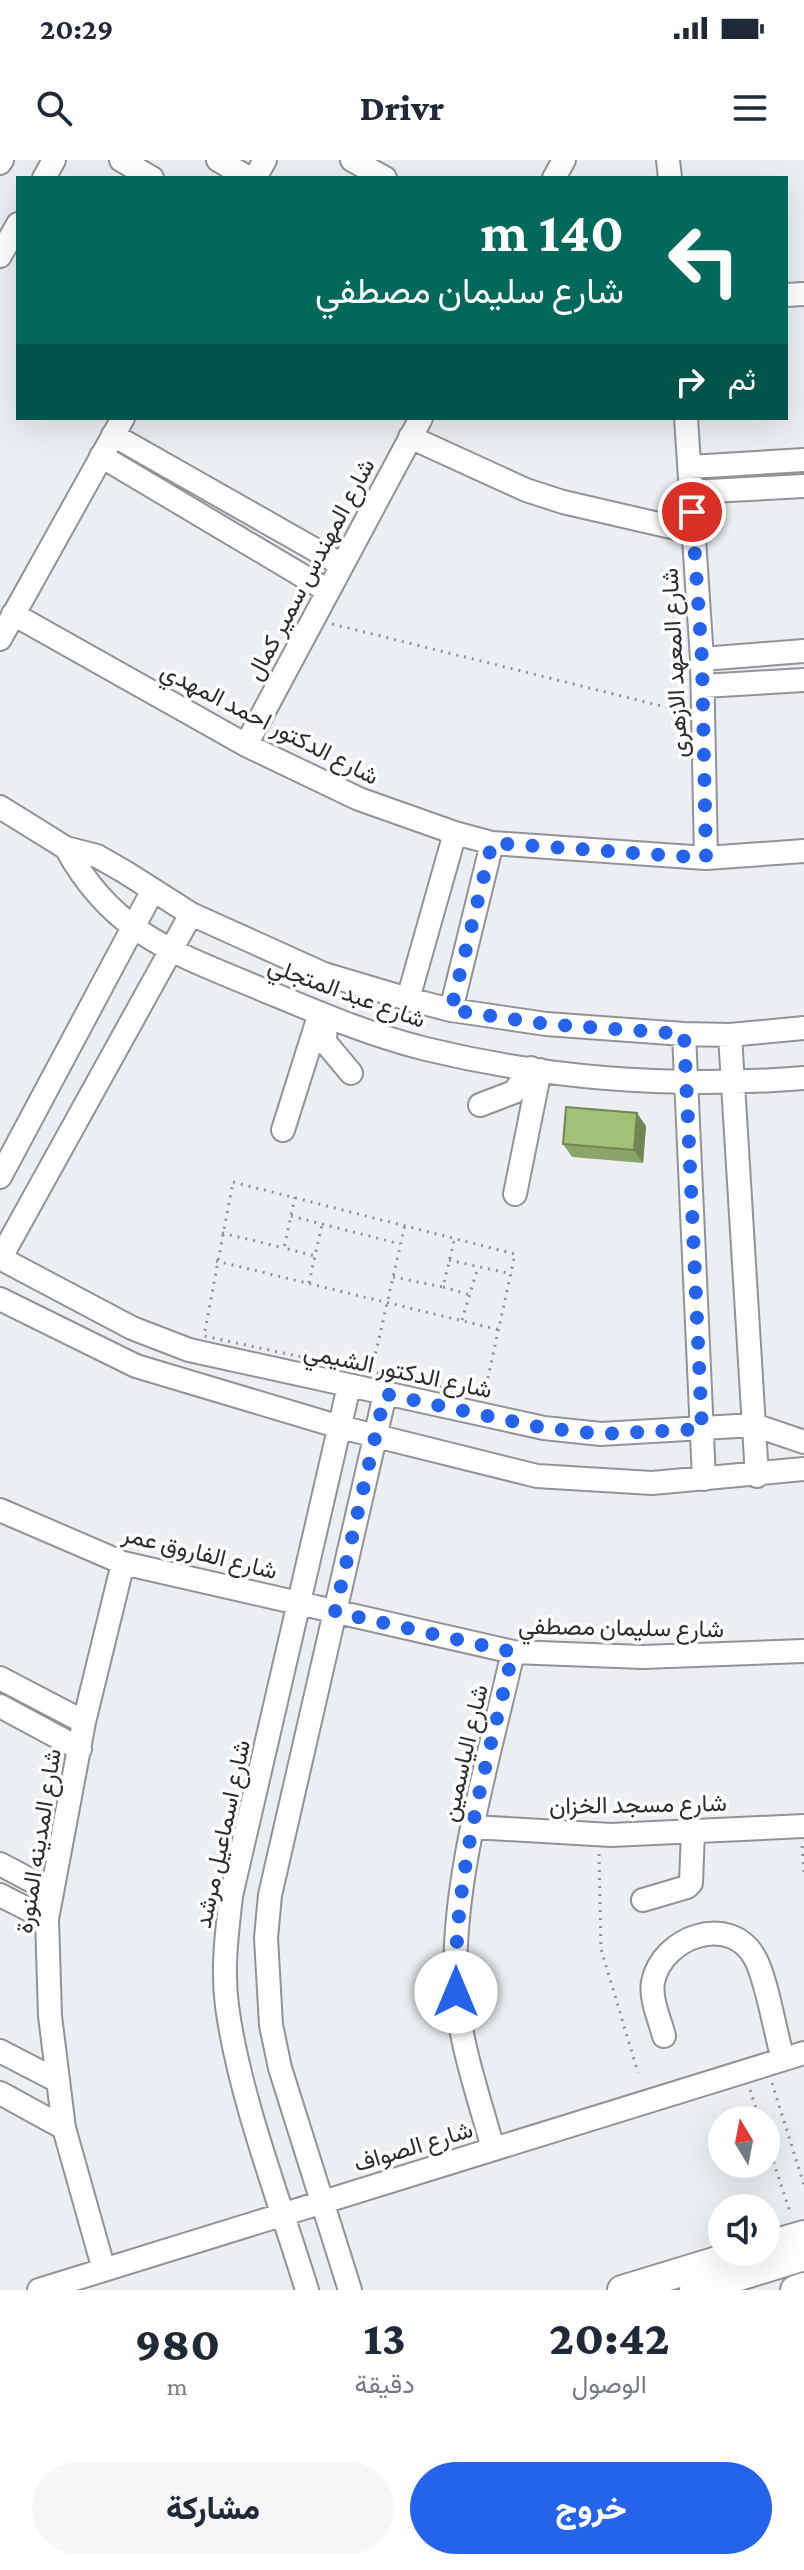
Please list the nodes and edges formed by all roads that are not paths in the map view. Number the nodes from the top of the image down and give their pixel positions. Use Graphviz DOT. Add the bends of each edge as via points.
graph roads {
  1 [pos="121,160"];
  2 [pos="218,160"];
  3 [pos="352,160"];
  4 [pos="149,176"];
  5 [pos="246,176"];
  6 [pos="381,176"];
  7 [pos="16,228"];
  8 [pos="0,256"];
  9 [pos="686,420"];
  10 [pos="415,424"];
  11 [pos="118,427"];
  12 [pos="101,456"];
  13 [pos="804,460"];
  14 [pos="690,467"];
  15 [pos="804,486"];
  16 [pos="691,492"];
  17 [pos="693,532"];
  18 [pos="342,565"];
  19 [pos="328,591"];
  20 [pos="13,614"];
  21 [pos="0,639"];
  22 [pos="804,651"];
  23 [pos="702,659"];
  24 [pos="804,680"];
  25 [pos="703,686"];
  26 [pos="246,745"];
  27 [pos="0,807"];
  28 [pos="455,833"];
  29 [pos="492,843"];
  30 [pos="66,848"];
  31 [pos="804,851"];
  32 [pos="706,858"];
  33 [pos="153,890"];
  34 [pos="191,914"];
  35 [pos="133,928"];
  36 [pos="171,952"];
  37 [pos="408,999"];
  38 [pos="451,1010"];
  39 [pos="323,1014"];
  40 [pos="804,1028"];
  41 [pos="684,1034"];
  42 [pos="730,1035"];
  43 [pos="536,1069"];
  44 [pos="351,1073"];
  45 [pos="804,1078"];
  46 [pos="734,1083"];
  47 [pos="686,1085"];
  48 [pos="480,1105"];
  49 [pos="283,1130"];
  50 [pos="0,1177"];
  51 [pos="515,1194"];
  52 [pos="0,1258"];
  53 [pos="0,1299"];
  54 [pos="368,1386"];
  55 [pos="754,1425"];
  56 [pos="340,1427"];
  57 [pos="702,1429"];
  58 [pos="377,1434"];
  59 [pos="804,1442"];
  60 [pos="804,1469"];
  61 [pos="757,1476"];
  62 [pos="704,1479"];
  63 [pos="0,1510"];
  64 [pos="123,1563"];
  65 [pos="299,1604"];
  66 [pos="335,1612"];
  67 [pos="804,1651"];
  68 [pos="513,1652"];
  69 [pos="0,1678"];
  70 [pos="0,1706"];
  71 [pos="84,1722"];
  72 [pos="80,1749"];
  73 [pos="802,1826"];
  74 [pos="473,1827"];
  75 [pos="693,1831"];
  76 [pos="0,1864"];
  77 [pos="51,1891"];
  78 [pos="0,1895"];
  79 [pos="643,1900"];
  80 [pos="47,1919"];
  81 [pos="664,2036"];
  82 [pos="0,2051"];
  83 [pos="774,2062"];
  84 [pos="56,2080"];
  85 [pos="0,2093"];
  86 [pos="64,2128"];
  87 [pos="493,2149"];
  88 [pos="323,2201"];
  89 [pos="283,2214"];
  90 [pos="802,2242"];
  91 [pos="780,2244"];
  92 [pos="708,2264"];
  93 [pos="104,2270"];
  94 [pos="804,2287"];
  95 [pos="39,2290"];
  96 [pos="307,2290"];
  97 [pos="350,2290"];
  98 [pos="622,2290"];
  99 [pos="694,2290"];
  100 [pos="795,2290"];
  1 -- 4 [label="street"];
  2 -- 5 [label="street"];
  3 -- 6 [label="street"];
  7 -- 8 [label="street"];
  9 -- 14 [label="street, شارع المعهد الازهرى"];
  10 -- 17 [label="street" via="551,498"];
  10 -- 18 [label="street, شارع المهندس سمير كمال"];
  11 -- 12 [label="street"];
  11 -- 18 [label="street"];
  12 -- 19 [label="street"];
  12 -- 20 [label="street"];
  13 -- 14 [label="street"];
  14 -- 16 [label="street, شارع المعهد الازهرى"];
  15 -- 16 [label="street"];
  16 -- 17 [label="street, شارع المعهد الازهرى"];
  17 -- 23 [label="street, شارع المعهد الازهرى"];
  18 -- 19 [label="street, شارع المهندس سمير كمال"];
  19 -- 26 [label="street, شارع المهندس سمير كمال"];
  20 -- 21 [label="street"];
  20 -- 26 [label="street, شارع الدكتور احمد المهدي"];
  22 -- 23 [label="street"];
  23 -- 25 [label="street, شارع المعهد الازهرى"];
  24 -- 25 [label="street"];
  25 -- 32 [label="street, شارع المعهد الازهرى"];
  26 -- 28 [label="street, شارع الدكتور احمد المهدي" via="359,799"];
  27 -- 30 [label="street, شارع عبد المتجلي"];
  28 -- 29 [label="street, شارع الدكتور احمد المهدي"];
  28 -- 37 [label="street"];
  29 -- 32 [label="street, شارع الدكتور احمد المهدي"];
  29 -- 38 [label="street"];
  30 -- 33 [label="street, شارع عبد المتجلي" via="97,856"];
  30 -- 35 [label="street, شارع عبد المتجلي" via="104,906"];
  31 -- 32 [label="street, شارع الدكتور احمد المهدي"];
  33 -- 34 [label="street, شارع عبد المتجلي"];
  33 -- 35 [label="street"];
  34 -- 36 [label="street"];
  34 -- 37 [label="street, شارع عبد المتجلي" via="324,974"];
  35 -- 36 [label="street, شارع عبد المتجلي"];
  35 -- 50 [label="street"];
  36 -- 39 [label="street, شارع عبد المتجلي"];
  36 -- 52 [label="street"];
  37 -- 38 [label="street, شارع عبد المتجلي"];
  38 -- 41 [label="street, شارع عبد المتجلي" via="546,1024"];
  39 -- 43 [label="street, شارع عبد المتجلي" via="425,1049"];
  39 -- 44 [label="street" via="325,1042"];
  39 -- 49 [label="street"];
  40 -- 42 [label="street, شارع عبد المتجلي"];
  41 -- 42 [label="street, شارع عبد المتجلي"];
  41 -- 47 [label="street"];
  42 -- 46 [label="street"];
  43 -- 47 [label="street, شارع عبد المتجلي"];
  43 -- 48 [label="street" via="514,1092"];
  43 -- 51 [label="street"];
  45 -- 46 [label="street, شارع عبد المتجلي"];
  46 -- 47 [label="street, شارع عبد المتجلي"];
  46 -- 55 [label="street"];
  47 -- 57 [label="street"];
  52 -- 54 [label="street, شارع الدكتور الشيمي" via="170,1344"];
  53 -- 56 [label="street" via="136,1366"];
  54 -- 56 [label="street, شارع اسماعيل مرشد"];
  54 -- 57 [label="street, شارع الدكتور الشيمي" via="544,1428 601,1434"];
  54 -- 58 [label="street"];
  55 -- 57 [label="street, شارع الدكتور الشيمي"];
  55 -- 59 [label="street, شارع الدكتور الشيمي"];
  55 -- 61 [label="street"];
  56 -- 58 [label="street"];
  56 -- 65 [label="street, شارع اسماعيل مرشد"];
  57 -- 62 [label="street"];
  58 -- 62 [label="street" via="537,1476 597,1482"];
  58 -- 66 [label="street"];
  60 -- 61 [label="street"];
  61 -- 62 [label="street"];
  63 -- 64 [label="street, شارع الفاروق عمر"];
  64 -- 65 [label="street, شارع الفاروق عمر"];
  64 -- 71 [label="street, شارع المدينه المنورة"];
  65 -- 66 [label="street, شارع سليمان مصطفي"];
  65 -- 89 [label="street, شارع اسماعيل مرشد" via="231,1896 225,1950 237,2058"];
  66 -- 68 [label="street, شارع سليمان مصطفي"];
  66 -- 88 [label="street" via="270,1895 266,1938 271,2025 280,2068"];
  67 -- 68 [label="street, شارع سليمان مصطفي" via="643,1657"];
  68 -- 74 [label="street, شارع الياسمين"];
  69 -- 71 [label="street"];
  70 -- 72 [label="street"];
  71 -- 72 [label="street, شارع المدينه المنورة"];
  72 -- 77 [label="street, شارع المدينه المنورة"];
  73 -- 75 [label="street, شارع مسجد الخزان"];
  74 -- 75 [label="street, شارع مسجد الخزان" via="599,1835"];
  74 -- 87 [label="street, شارع الياسمين" via="457,1931 456,1992"];
  75 -- 79 [label="street" via="691,1883"];
  76 -- 77 [label="street"];
  77 -- 80 [label="street, شارع المدينه المنورة"];
  78 -- 80 [label="street"];
  80 -- 84 [label="street, شارع المدينه المنورة"];
  81 -- 83 [label="street" via="652,1988 665,1957 687,1938 723,1934 742,1943 756,1959"];
  82 -- 84 [label="street"];
  83 -- 87 [label="street, شارع الصواف"];
  84 -- 86 [label="street, شارع المدينه المنورة"];
  85 -- 86 [label="street"];
  86 -- 93 [label="street, شارع المدينه المنورة"];
  87 -- 88 [label="street, شارع الصواف"];
  88 -- 89 [label="street, شارع الصواف"];
  88 -- 97 [label="street"];
  89 -- 93 [label="street, شارع الصواف"];
  89 -- 96 [label="street, شارع اسماعيل مرشد"];
  90 -- 91 [label="main road"];
  90 -- 99 [label="main road"];
  92 -- 98 [label="main road"];
  93 -- 95 [label="street, شارع الصواف"];
  94 -- 100 [label="main road"];
}
